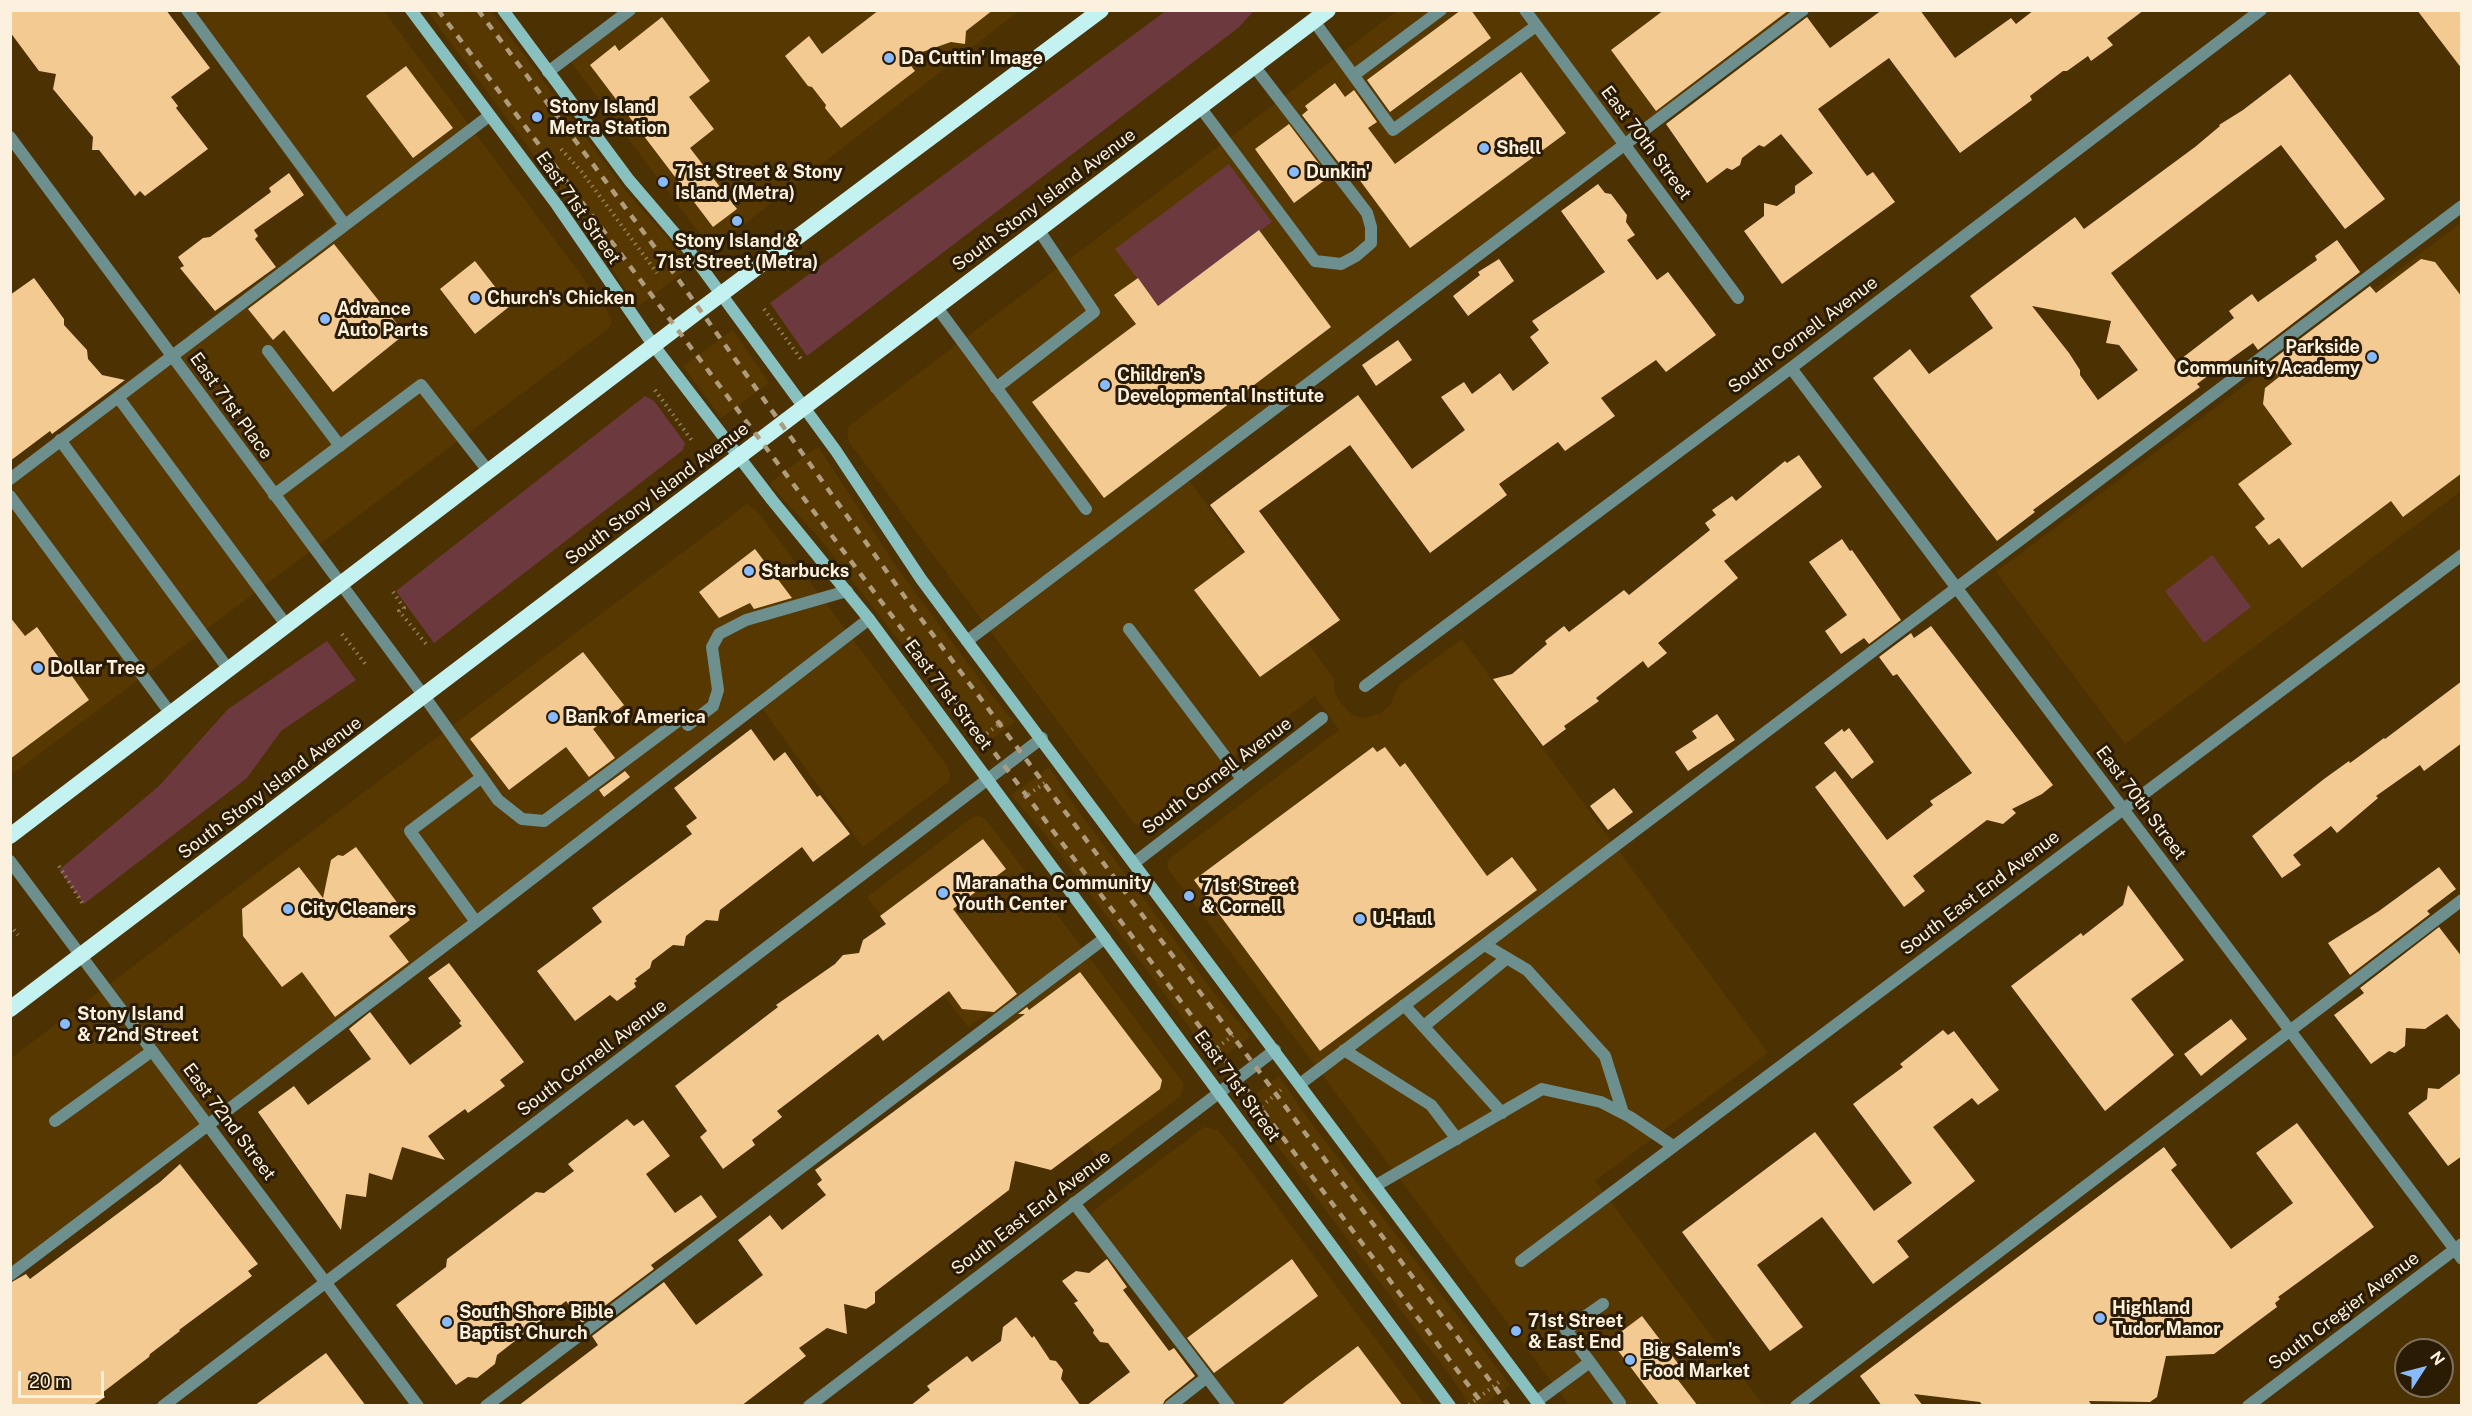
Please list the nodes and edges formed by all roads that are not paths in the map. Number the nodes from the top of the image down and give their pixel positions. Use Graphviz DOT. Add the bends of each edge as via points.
graph roads {
  1 [pos="187,10"];
  2 [pos="411,10"];
  3 [pos="503,10"];
  4 [pos="630,10"];
  5 [pos="1101,10"];
  6 [pos="1328,10"];
  7 [pos="1441,10"];
  8 [pos="1525,10"];
  9 [pos="1803,10"];
  10 [pos="2261,10"];
  11 [pos="1314,21"];
  12 [pos="1536,26"];
  13 [pos="1254,66"];
  14 [pos="548,72"];
  15 [pos="1354,75"];
  16 [pos="1200,107"];
  17 [pos="489,116"];
  18 [pos="10,137"];
  19 [pos="1625,145"];
  20 [pos="2462,206"];
  21 [pos="345,225"];
  22 [pos="1038,229"];
  23 [pos="722,294"];
  24 [pos="1738,298"];
  25 [pos="936,306"];
  26 [pos="654,346"];
  27 [pos="268,351"];
  28 [pos="172,356"];
  29 [pos="1791,368"];
  30 [pos="996,388"];
  31 [pos="118,397"];
  32 [pos="803,407"];
  33 [pos="60,440"];
  34 [pos="340,446"];
  35 [pos="739,456"];
  36 [pos="489,471"];
  37 [pos="10,478"];
  38 [pos="274,495"];
  39 [pos="10,496"];
  40 [pos="1086,509"];
  41 [pos="2462,555"];
  42 [pos="341,585"];
  43 [pos="1957,589"];
  44 [pos="847,591"];
  45 [pos="869,619"];
  46 [pos="287,626"];
  47 [pos="1129,629"];
  48 [pos="967,641"];
  49 [pos="229,670"];
  50 [pos="1365,686"];
  51 [pos="424,696"];
  52 [pos="171,714"];
  53 [pos="1322,718"];
  54 [pos="1042,738"];
  55 [pos="482,777"];
  56 [pos="1242,779"];
  57 [pos="988,780"];
  58 [pos="2123,809"];
  59 [pos="10,836"];
  60 [pos="10,861"];
  61 [pos="1134,863"];
  62 [pos="2462,900"];
  63 [pos="476,922"];
  64 [pos="1105,938"];
  65 [pos="1485,945"];
  66 [pos="81,955"];
  67 [pos="1507,958"];
  68 [pos="1404,1005"];
  69 [pos="10,1009"];
  70 [pos="1424,1026"];
  71 [pos="2289,1031"];
  72 [pos="1275,1050"];
  73 [pos="1344,1050"];
  74 [pos="152,1051"];
  75 [pos="1300,1084"];
  76 [pos="1220,1092"];
  77 [pos="1502,1113"];
  78 [pos="1623,1113"];
  79 [pos="55,1121"];
  80 [pos="208,1125"];
  81 [pos="1457,1139"];
  82 [pos="1673,1146"];
  83 [pos="1375,1186"];
  84 [pos="1074,1203"];
  85 [pos="2459,1251"];
  86 [pos="1521,1261"];
  87 [pos="10,1275"];
  88 [pos="326,1282"];
  89 [pos="1603,1304"];
  90 [pos="1590,1362"];
  91 [pos="1207,1377"];
  92 [pos="1620,1403"];
  93 [pos="1536,1404"];
  94 [pos="163,1406"];
  95 [pos="418,1406"];
  96 [pos="486,1406"];
  97 [pos="810,1406"];
  98 [pos="1170,1406"];
  99 [pos="1228,1406"];
  100 [pos="1450,1406"];
  101 [pos="1796,1406"];
  102 [pos="2248,1406"];
  1 -- 21 [label="street"];
  2 -- 17 [label="main road, East 71st Street"];
  3 -- 14 [label="main road"];
  4 -- 14 [label="street"];
  5 -- 23 [label="highway"];
  6 -- 11 [label="highway, South Stony Island Avenue"];
  7 -- 15 [label="street"];
  8 -- 12 [label="street, East 70th Street"];
  9 -- 19 [label="street"];
  10 -- 29 [label="street, South Cornell Avenue"];
  11 -- 13 [label="highway, South Stony Island Avenue"];
  11 -- 15 [label="street"];
  12 -- 15 [label="street" via="1394,130"];
  12 -- 19 [label="street, East 70th Street"];
  13 -- 16 [label="highway, South Stony Island Avenue"];
  13 -- 16 [label="street" via="1367,213 1371,243 1356,256 1341,264 1315,261"];
  14 -- 23 [label="main road" via="628,180"];
  16 -- 22 [label="highway, South Stony Island Avenue"];
  17 -- 21 [label="street"];
  17 -- 26 [label="main road, East 71st Street" via="557,205"];
  18 -- 28 [label="street, East 71st Place"];
  19 -- 24 [label="street, East 70th Street"];
  19 -- 48 [label="street"];
  20 -- 43 [label="street"];
  21 -- 28 [label="street"];
  22 -- 25 [label="highway, South Stony Island Avenue"];
  22 -- 30 [label="street" via="1094,312"];
  23 -- 26 [label="highway"];
  23 -- 32 [label="main road"];
  25 -- 30 [label="street"];
  25 -- 32 [label="highway, South Stony Island Avenue"];
  26 -- 35 [label="main road, East 71st Street"];
  26 -- 36 [label="highway"];
  27 -- 34 [label="street"];
  28 -- 31 [label="street"];
  28 -- 38 [label="street, East 71st Place"];
  29 -- 43 [label="street, East 70th Street"];
  29 -- 50 [label="street, South Cornell Avenue"];
  30 -- 40 [label="street"];
  31 -- 33 [label="street"];
  31 -- 46 [label="street"];
  32 -- 35 [label="highway, South Stony Island Avenue"];
  32 -- 48 [label="main road"];
  33 -- 37 [label="street"];
  33 -- 49 [label="street"];
  34 -- 36 [label="street" via="421,385"];
  34 -- 38 [label="street"];
  35 -- 44 [label="main road, East 71st Street"];
  35 -- 51 [label="highway, South Stony Island Avenue"];
  36 -- 42 [label="highway"];
  38 -- 42 [label="street, East 71st Place"];
  39 -- 52 [label="street"];
  41 -- 58 [label="street, South East End Avenue"];
  42 -- 46 [label="highway"];
  42 -- 51 [label="street, East 71st Place"];
  43 -- 58 [label="street, East 70th Street"];
  43 -- 65 [label="street"];
  44 -- 45 [label="main road, East 71st Street"];
  44 -- 55 [label="street, East 71st Place" via="746,620 719,634 712,647 718,690 713,706 685,721 544,821 522,819 498,800"];
  45 -- 57 [label="main road, East 71st Street"];
  45 -- 63 [label="street"];
  46 -- 49 [label="highway"];
  47 -- 56 [label="street"];
  48 -- 54 [label="main road"];
  49 -- 52 [label="highway"];
  51 -- 55 [label="street, East 71st Place"];
  51 -- 66 [label="highway, South Stony Island Avenue"];
  52 -- 59 [label="highway"];
  53 -- 56 [label="street, South Cornell Avenue"];
  54 -- 57 [label="street, South Cornell Avenue"];
  54 -- 61 [label="main road"];
  55 -- 63 [label="street" via="410,831"];
  56 -- 61 [label="street, South Cornell Avenue"];
  57 -- 64 [label="main road, East 71st Street"];
  57 -- 88 [label="street, South Cornell Avenue"];
  58 -- 71 [label="street, East 70th Street"];
  58 -- 82 [label="street, South East End Avenue"];
  60 -- 66 [label="street, East 72nd Street"];
  61 -- 72 [label="main road"];
  62 -- 71 [label="street"];
  63 -- 80 [label="street"];
  64 -- 76 [label="main road, East 71st Street"];
  64 -- 96 [label="street"];
  65 -- 67 [label="street"];
  65 -- 68 [label="street"];
  66 -- 69 [label="highway, South Stony Island Avenue"];
  66 -- 74 [label="street, East 72nd Street"];
  67 -- 70 [label="street"];
  67 -- 78 [label="street" via="1527,970 1605,1056"];
  68 -- 70 [label="street"];
  68 -- 73 [label="street"];
  70 -- 77 [label="street"];
  71 -- 85 [label="street, East 70th Street"];
  71 -- 101 [label="street"];
  72 -- 75 [label="main road"];
  72 -- 76 [label="street, South East End Avenue"];
  73 -- 75 [label="street"];
  73 -- 81 [label="street" via="1431,1106"];
  74 -- 79 [label="street"];
  74 -- 80 [label="street, East 72nd Street"];
  75 -- 83 [label="main road"];
  76 -- 84 [label="street, South East End Avenue"];
  76 -- 100 [label="main road, East 71st Street"];
  77 -- 78 [label="street" via="1542,1089 1601,1102"];
  77 -- 81 [label="street"];
  78 -- 82 [label="street"];
  80 -- 87 [label="street"];
  80 -- 88 [label="street, East 72nd Street"];
  81 -- 83 [label="street"];
  82 -- 86 [label="street, South East End Avenue"];
  83 -- 93 [label="main road"];
  84 -- 91 [label="street"];
  84 -- 97 [label="street, South East End Avenue"];
  85 -- 102 [label="street, South Cregier Avenue"];
  88 -- 94 [label="street, South Cornell Avenue"];
  88 -- 95 [label="street, East 72nd Street"];
  89 -- 90 [label="street" via="1566,1330"];
  90 -- 92 [label="street"];
  90 -- 93 [label="street"];
  91 -- 98 [label="street"];
  91 -- 99 [label="street"];
}
